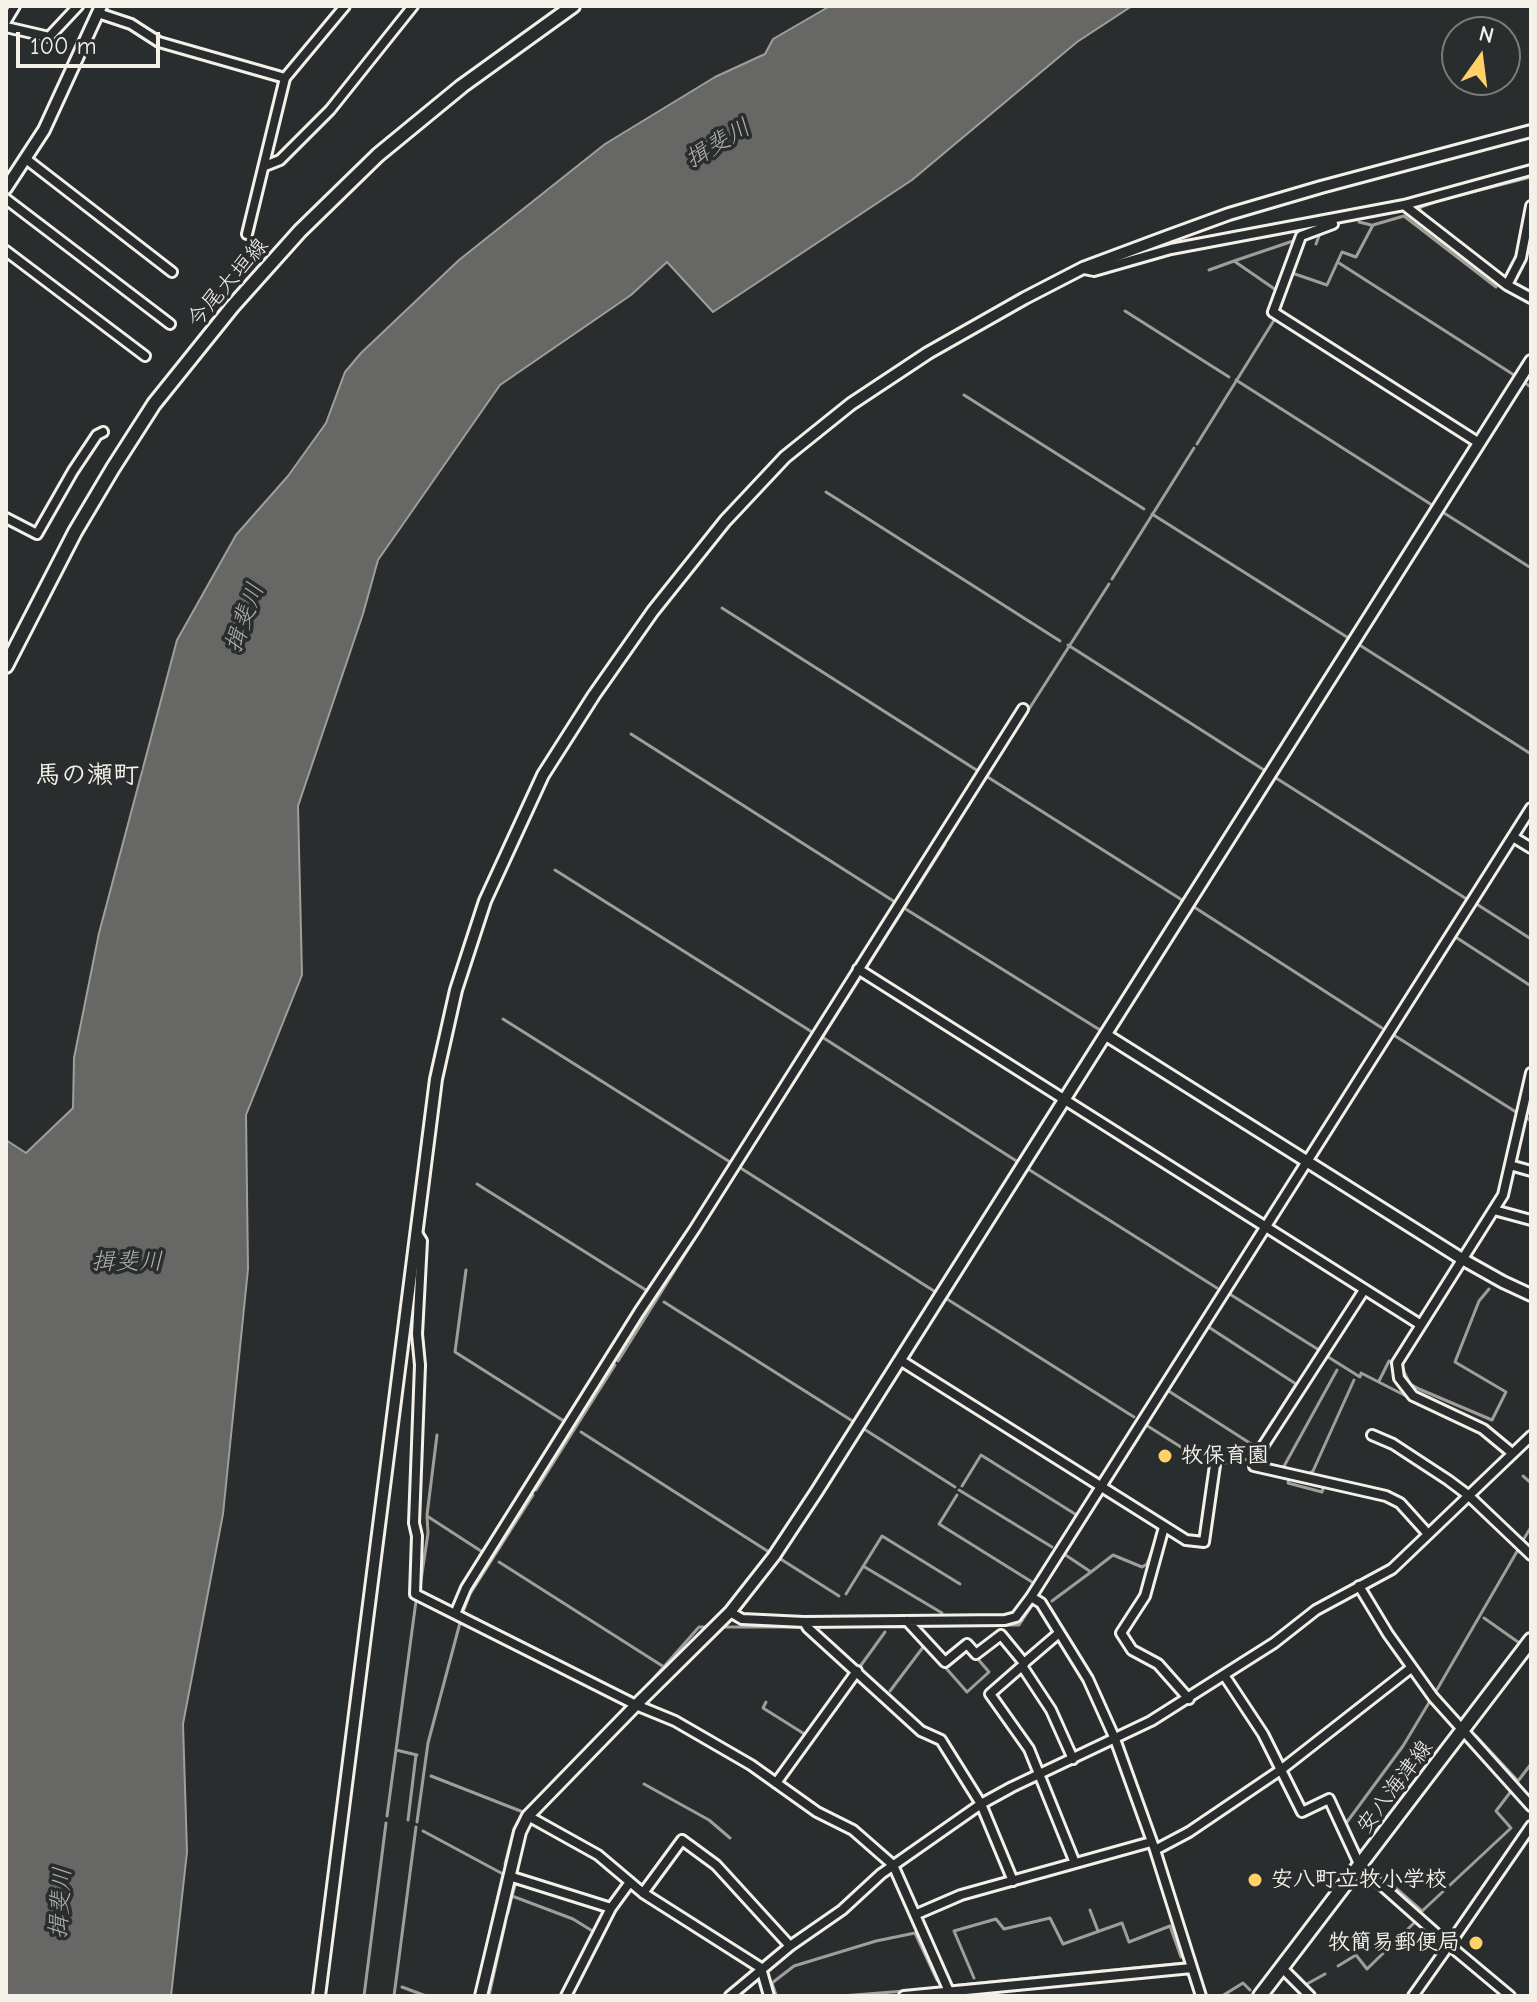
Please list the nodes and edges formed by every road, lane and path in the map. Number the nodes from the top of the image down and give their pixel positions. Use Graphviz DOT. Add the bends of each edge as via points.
graph roads {
  1 [pos="15,6"];
  2 [pos="78,6"];
  3 [pos="345,6"];
  4 [pos="413,6"];
  5 [pos="573,6"];
  6 [pos="100,10"];
  7 [pos="6,21"];
  8 [pos="6,27"];
  9 [pos="285,78"];
  10 [pos="1531,131"];
  11 [pos="26,159"];
  12 [pos="265,166"];
  13 [pos="1531,170"];
  14 [pos="6,188"];
  15 [pos="6,199"];
  16 [pos="1404,205"];
  17 [pos="1531,206"];
  18 [pos="1352,216"];
  19 [pos="247,234"];
  20 [pos="6,251"];
  21 [pos="1083,268"];
  22 [pos="172,272"];
  23 [pos="1507,285"];
  24 [pos="1531,298"];
  25 [pos="170,324"];
  26 [pos="145,356"];
  27 [pos="1531,361"];
  28 [pos="1527,377"];
  29 [pos="103,432"];
  30 [pos="1479,443"];
  31 [pos="6,518"];
  32 [pos="6,666"];
  33 [pos="1023,709"];
  34 [pos="1531,808"];
  35 [pos="1513,837"];
  36 [pos="1531,848"];
  37 [pos="858,969"];
  38 [pos="1106,1035"];
  39 [pos="1531,1073"];
  40 [pos="1065,1100"];
  41 [pos="1306,1160"];
  42 [pos="1510,1165"];
  43 [pos="1531,1171"];
  44 [pos="1494,1210"];
  45 [pos="1531,1220"];
  46 [pos="1265,1227"];
  47 [pos="417,1233"];
  48 [pos="1462,1259"];
  49 [pos="1364,1290"];
  50 [pos="1531,1295"];
  51 [pos="1421,1325"];
  52 [pos="900,1360"];
  53 [pos="1372,1435"];
  54 [pos="1531,1436"];
  55 [pos="1512,1453"];
  56 [pos="1215,1465"];
  57 [pos="1100,1485"];
  58 [pos="1468,1495"];
  59 [pos="1164,1527"];
  60 [pos="1428,1534"];
  61 [pos="1531,1555"];
  62 [pos="1359,1586"];
  63 [pos="1031,1597"];
  64 [pos="730,1612"];
  65 [pos="455,1614"];
  66 [pos="907,1621"];
  67 [pos="804,1622"];
  68 [pos="1059,1633"];
  69 [pos="1531,1640"];
  70 [pos="1023,1665"];
  71 [pos="1411,1668"];
  72 [pos="857,1671"];
  73 [pos="1224,1675"];
  74 [pos="1189,1699"];
  75 [pos="636,1705"];
  76 [pos="1463,1732"];
  77 [pos="1115,1739"];
  78 [pos="1073,1759"];
  79 [pos="1282,1769"];
  80 [pos="1040,1773"];
  81 [pos="776,1783"];
  82 [pos="1529,1799"];
  83 [pos="981,1804"];
  84 [pos="528,1816"];
  85 [pos="1531,1826"];
  86 [pos="1153,1846"];
  87 [pos="1075,1863"];
  88 [pos="893,1865"];
  89 [pos="1360,1866"];
  90 [pos="509,1876"];
  91 [pos="1013,1881"];
  92 [pos="630,1882"];
  93 [pos="643,1893"];
  94 [pos="611,1908"];
  95 [pos="917,1914"];
  96 [pos="1449,1945"];
  97 [pos="790,1946"];
  98 [pos="761,1968"];
  99 [pos="1192,1968"];
  100 [pos="1282,1968"];
  101 [pos="950,1994"];
  102 [pos="319,1996"];
  103 [pos="481,1996"];
  104 [pos="566,1996"];
  105 [pos="730,1996"];
  106 [pos="769,1996"];
  107 [pos="904,1996"];
  108 [pos="1201,1996"];
  109 [pos="1260,1996"];
  110 [pos="1310,1996"];
  111 [pos="1413,1996"];
  112 [pos="1510,1996"];
  1 -- 7 [label="street"];
  2 -- 8 [label="street" via="49,37"];
  3 -- 9 [label="street"];
  4 -- 12 [label="street" via="330,110 280,160"];
  5 -- 32 [label="main road, 今尾大垣線" via="378,155 232,307 154,404 119,458"];
  6 -- 9 [label="street" via="159,42"];
  6 -- 11 [label="street"];
  9 -- 12 [label="street"];
  10 -- 21 [label="street" via="1229,214"];
  11 -- 14 [label="street"];
  11 -- 22 [label="street"];
  12 -- 19 [label="street"];
  13 -- 16 [label="street"];
  15 -- 25 [label="street"];
  16 -- 18 [label="street"];
  16 -- 23 [label="street"];
  17 -- 23 [label="street" via="1521,258"];
  18 -- 21 [label="street" via="1171,249 1094,271"];
  18 -- 30 [label="street" via="1301,236 1273,312"];
  20 -- 26 [label="street"];
  21 -- 47 [label="street" via="928,353 851,404 785,457 653,611 594,695 516,828 471,938 436,1079"];
  23 -- 24 [label="street"];
  27 -- 28 [label="street"];
  28 -- 30 [label="street"];
  29 -- 31 [label="street" via="73,471 37,534"];
  30 -- 38 [label="street"];
  33 -- 37 [label="street"];
  34 -- 35 [label="street"];
  35 -- 36 [label="street"];
  35 -- 41 [label="street"];
  37 -- 40 [label="street"];
  37 -- 65 [label="street" via="466,1588"];
  38 -- 40 [label="street"];
  38 -- 41 [label="street"];
  39 -- 42 [label="street"];
  40 -- 46 [label="street"];
  40 -- 52 [label="street"];
  41 -- 46 [label="street"];
  41 -- 48 [label="street"];
  42 -- 43 [label="street"];
  42 -- 44 [label="street"];
  44 -- 45 [label="street"];
  44 -- 48 [label="street"];
  46 -- 49 [label="street"];
  46 -- 57 [label="street"];
  47 -- 65 [label="street" via="422,1241 414,1586 415,1594"];
  47 -- 102 [label="street"];
  48 -- 50 [label="street"];
  48 -- 51 [label="street"];
  49 -- 51 [label="street"];
  49 -- 60 [label="street" via="1254,1466 1386,1496 1407,1509"];
  51 -- 55 [label="street" via="1397,1363 1404,1387 1483,1429"];
  52 -- 57 [label="street"];
  52 -- 64 [label="street" via="791,1530"];
  53 -- 58 [label="street"];
  54 -- 55 [label="street"];
  55 -- 58 [label="street"];
  56 -- 59 [label="street" via="1204,1542 1186,1540"];
  57 -- 59 [label="street"];
  57 -- 63 [label="street"];
  58 -- 60 [label="street"];
  58 -- 61 [label="street"];
  59 -- 74 [label="street" via="1145,1596 1121,1633 1132,1650 1158,1664"];
  60 -- 62 [label="street" via="1392,1569"];
  62 -- 71 [label="street"];
  62 -- 73 [label="street"];
  63 -- 66 [label="street" via="1016,1617 1005,1620"];
  63 -- 68 [label="street" via="1041,1603"];
  64 -- 67 [label="street" via="742,1619"];
  64 -- 75 [label="street"];
  65 -- 75 [label="street"];
  66 -- 67 [label="street"];
  66 -- 70 [label="street" via="945,1662 967,1644 976,1654 1001,1635"];
  67 -- 72 [label="street"];
  68 -- 70 [label="street"];
  68 -- 77 [label="street" via="1088,1679"];
  69 -- 76 [label="main road, 安八海津線"];
  70 -- 78 [label="street"];
  70 -- 80 [label="street" via="990,1694"];
  71 -- 76 [label="street"];
  71 -- 79 [label="street"];
  72 -- 81 [label="street"];
  72 -- 83 [label="street" via="921,1731 941,1740"];
  73 -- 74 [label="street"];
  73 -- 79 [label="street"];
  74 -- 77 [label="street"];
  75 -- 81 [label="street" via="675,1721"];
  75 -- 84 [label="street"];
  76 -- 82 [label="street"];
  76 -- 89 [label="main road, 安八海津線"];
  77 -- 78 [label="street"];
  77 -- 86 [label="street"];
  78 -- 80 [label="street"];
  79 -- 86 [label="street" via="1189,1832"];
  79 -- 89 [label="street" via="1302,1812 1329,1799"];
  80 -- 83 [label="street"];
  80 -- 87 [label="street"];
  81 -- 88 [label="street" via="853,1830"];
  83 -- 88 [label="street"];
  83 -- 91 [label="street"];
  84 -- 90 [label="street"];
  84 -- 92 [label="street" via="598,1855"];
  85 -- 96 [label="street"];
  86 -- 87 [label="street"];
  86 -- 99 [label="street"];
  87 -- 91 [label="street"];
  88 -- 95 [label="street"];
  88 -- 97 [label="street"];
  89 -- 96 [label="street"];
  89 -- 100 [label="main road, 安八海津線"];
  90 -- 94 [label="street"];
  90 -- 103 [label="street"];
  91 -- 95 [label="street"];
  92 -- 93 [label="street"];
  92 -- 94 [label="street"];
  93 -- 97 [label="street" via="682,1840 716,1865"];
  93 -- 98 [label="street"];
  94 -- 104 [label="street"];
  95 -- 101 [label="street"];
  96 -- 111 [label="street"];
  96 -- 112 [label="street"];
  97 -- 98 [label="street"];
  98 -- 105 [label="street"];
  98 -- 106 [label="street"];
  99 -- 101 [label="street"];
  99 -- 108 [label="street"];
  100 -- 109 [label="main road, 安八海津線"];
  100 -- 110 [label="street"];
  101 -- 107 [label="street"];
}
